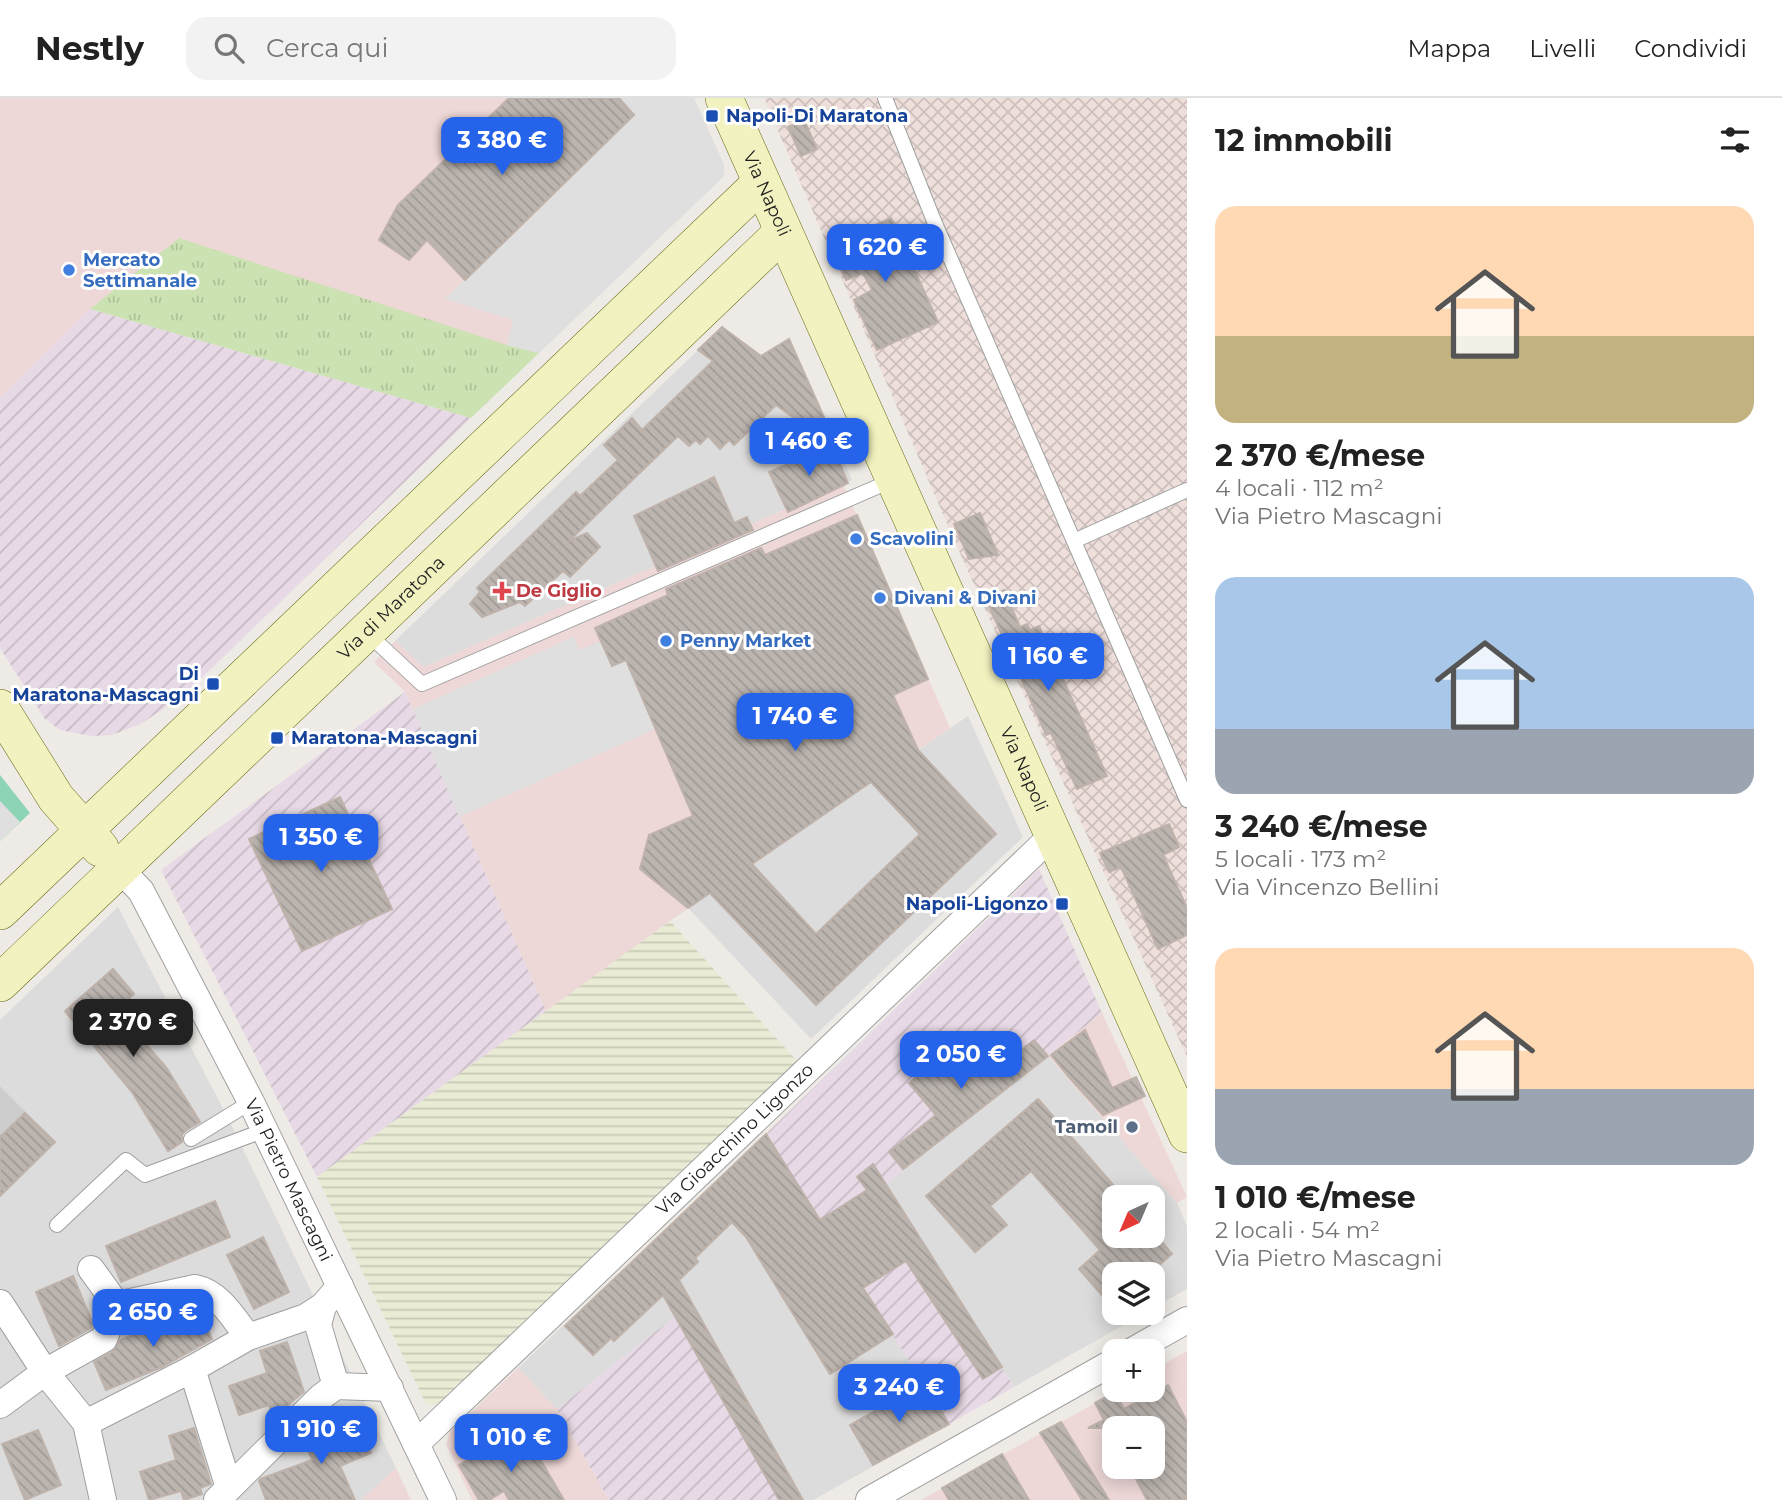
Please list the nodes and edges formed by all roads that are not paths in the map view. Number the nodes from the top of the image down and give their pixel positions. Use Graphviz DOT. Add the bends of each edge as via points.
graph roads {
  1 [pos="724,98"];
  2 [pos="885,98"];
  3 [pos="760,184"];
  4 [pos="783,232"];
  5 [pos="894,480"];
  6 [pos="1187,490"];
  7 [pos="1074,541"];
  8 [pos="365,631"];
  9 [pos="0,708"];
  10 [pos="1187,800"];
  11 [pos="85,831"];
  12 [pos="1054,834"];
  13 [pos="120,869"];
  14 [pos="0,911"];
  15 [pos="0,983"];
  16 [pos="251,1102"];
  17 [pos="265,1130"];
  18 [pos="1187,1134"];
  19 [pos="191,1139"];
  20 [pos="57,1225"];
  21 [pos="91,1269"];
  22 [pos="331,1296"];
  23 [pos="0,1303"];
  24 [pos="117,1305"];
  25 [pos="1187,1320"];
  26 [pos="248,1337"];
  27 [pos="1153,1339"];
  28 [pos="1102,1368"];
  29 [pos="192,1369"];
  30 [pos="45,1372"];
  31 [pos="336,1386"];
  32 [pos="390,1388"];
  33 [pos="0,1405"];
  34 [pos="86,1423"];
  35 [pos="416,1444"];
  36 [pos="223,1494"];
  37 [pos="103,1500"];
  38 [pos="443,1500"];
  39 [pos="869,1500"];
  1 -- 3 [label="main road, Via Napoli"];
  2 -- 7 [label="lane"];
  3 -- 4 [label="main road, Via Napoli"];
  3 -- 11 [label="main road"];
  4 -- 5 [label="main road, Via Napoli"];
  4 -- 8 [label="main road, Via di Maratona"];
  5 -- 8 [label="lane" via="422,684"];
  5 -- 12 [label="main road, Via Napoli"];
  6 -- 7 [label="lane"];
  7 -- 10 [label="lane"];
  8 -- 13 [label="main road, Via di Maratona"];
  9 -- 11 [label="main road" via="56,798"];
  11 -- 13 [label="main road"];
  11 -- 14 [label="main road"];
  12 -- 18 [label="main road, Via Napoli"];
  12 -- 35 [label="street, Via Gioacchino Ligonzo"];
  13 -- 15 [label="main road, Via di Maratona"];
  13 -- 16 [label="street, Via Pietro Mascagni" via="141,891"];
  16 -- 17 [label="street, Via Pietro Mascagni"];
  16 -- 19 [label="lane"];
  17 -- 20 [label="lane" via="145,1175 126,1160"];
  17 -- 22 [label="street, Via Pietro Mascagni"];
  21 -- 24 [label="street"];
  22 -- 26 [label="street" via="306,1317"];
  22 -- 31 [label="street" via="318,1325"];
  22 -- 32 [label="street, Via Pietro Mascagni"];
  23 -- 30 [label="street"];
  24 -- 26 [label="street" via="195,1288 208,1290"];
  24 -- 30 [label="street" via="104,1339"];
  25 -- 27 [label="street"];
  26 -- 29 [label="street"];
  28 -- 39 [label="street"];
  29 -- 34 [label="street"];
  29 -- 36 [label="street"];
  30 -- 33 [label="street"];
  30 -- 34 [label="street"];
  31 -- 32 [label="street"];
  31 -- 36 [label="street"];
  32 -- 35 [label="street, Via Pietro Mascagni"];
  34 -- 37 [label="street"];
  35 -- 38 [label="street, Via Pietro Mascagni"];
}
